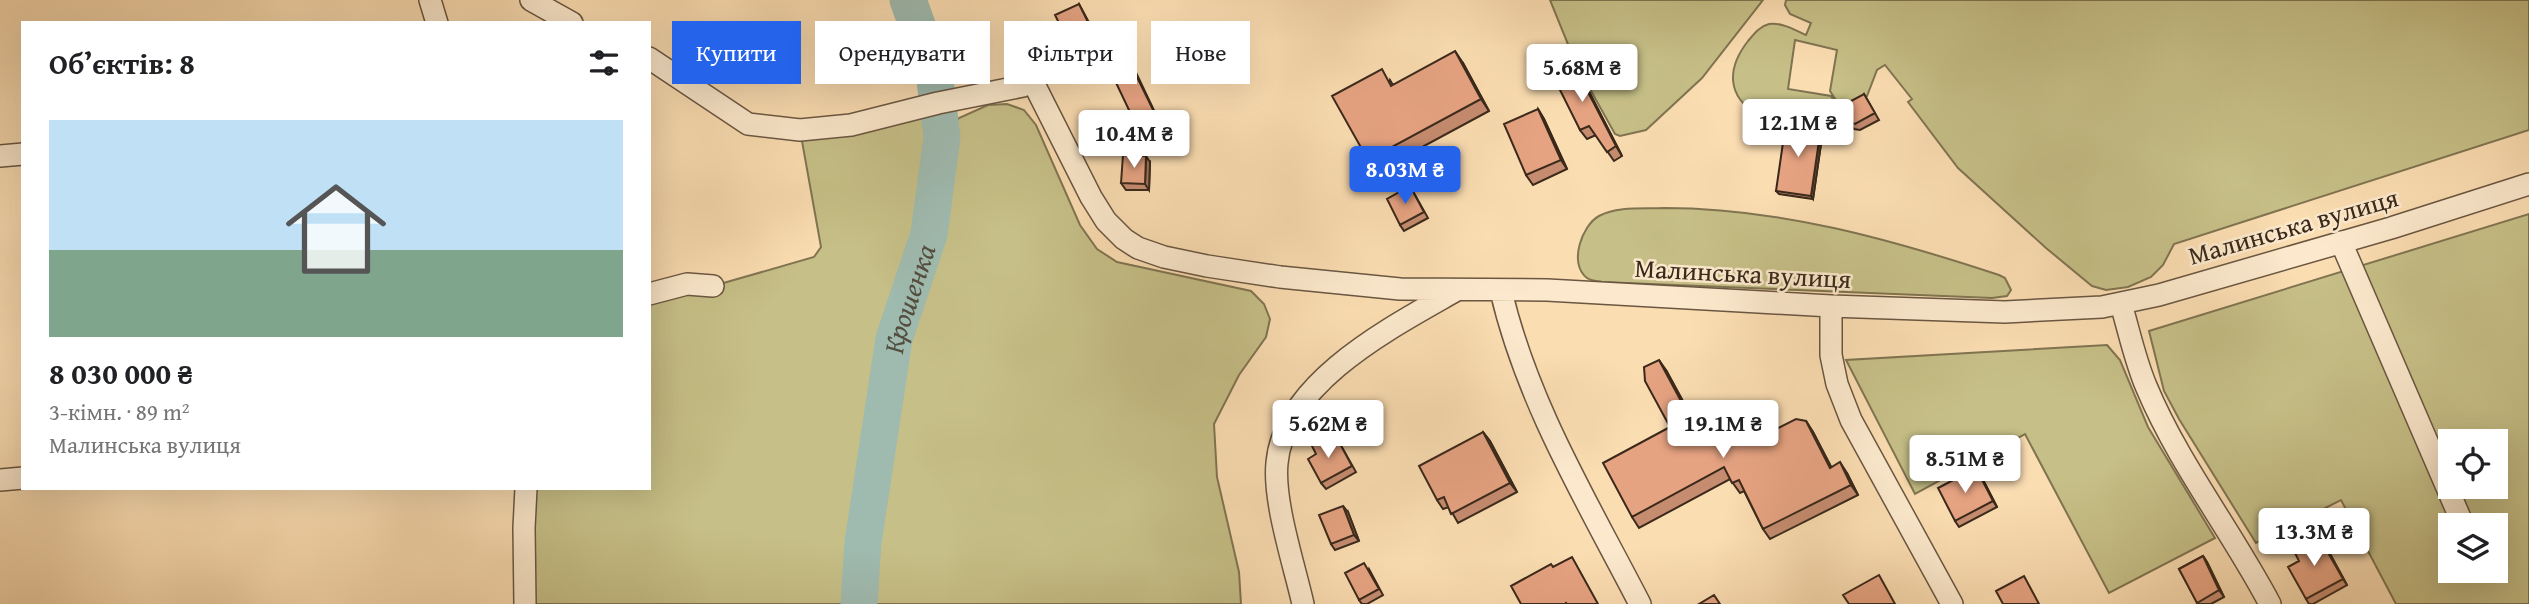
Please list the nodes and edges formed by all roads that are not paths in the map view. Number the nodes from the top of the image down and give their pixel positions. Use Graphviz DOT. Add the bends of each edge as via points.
graph roads {
  1 [pos="430,0"];
  2 [pos="531,0"];
  3 [pos="436,21"];
  4 [pos="568,21"];
  5 [pos="651,59"];
  6 [pos="21,154"];
  7 [pos="0,156"];
  8 [pos="2529,184"];
  9 [pos="2340,242"];
  10 [pos="713,286"];
  11 [pos="1457,290"];
  12 [pos="1501,290"];
  13 [pos="651,293"];
  14 [pos="2120,304"];
  15 [pos="1831,306"];
  16 [pos="21,478"];
  17 [pos="0,480"];
  18 [pos="526,490"];
  19 [pos="2458,513"];
  20 [pos="525,604"];
  21 [pos="1303,604"];
  22 [pos="1640,604"];
  23 [pos="1951,604"];
  24 [pos="2270,604"];
  1 -- 3 [label="street"];
  2 -- 4 [label="street"];
  5 -- 11 [label="street, Малинська вулиця" via="748,124 800,130 851,125 1029,85 1101,214 1138,247 1185,261 1280,277"];
  6 -- 7 [label="street"];
  8 -- 9 [label="street, Малинська вулиця"];
  9 -- 14 [label="street, Малинська вулиця"];
  9 -- 19 [label="street"];
  10 -- 13 [label="street" via="687,284"];
  11 -- 12 [label="street, Малинська вулиця"];
  11 -- 21 [label="street" via="1346,359 1299,406 1286,429 1277,462 1280,507"];
  12 -- 15 [label="street, Малинська вулиця"];
  12 -- 22 [label="street" via="1522,362 1547,424"];
  14 -- 15 [label="street, Малинська вулиця" via="2045,312"];
  14 -- 24 [label="street" via="2145,384 2162,419"];
  15 -- 23 [label="street" via="1831,355 1851,420"];
  16 -- 17 [label="street"];
  18 -- 20 [label="street"];
}
